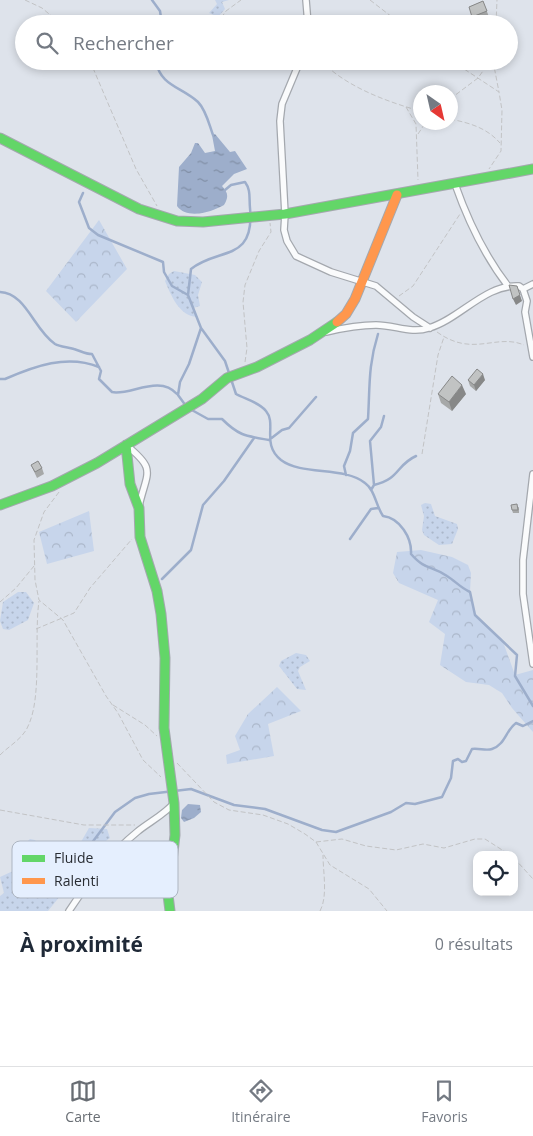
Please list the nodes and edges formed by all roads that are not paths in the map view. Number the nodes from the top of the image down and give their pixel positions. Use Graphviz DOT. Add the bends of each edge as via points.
graph roads {
  1 [pos="306,0"];
  2 [pos="307,15"];
  3 [pos="297,70"];
  4 [pos="0,138"];
  5 [pos="533,169"];
  6 [pos="455,184"];
  7 [pos="397,195"];
  8 [pos="285,214"];
  9 [pos="363,281"];
  10 [pos="533,284"];
  11 [pos="508,286"];
  12 [pos="524,289"];
  13 [pos="430,328"];
  14 [pos="319,334"];
  15 [pos="532,350"];
  16 [pos="533,357"];
  17 [pos="126,444"];
  18 [pos="533,474"];
  19 [pos="0,505"];
  20 [pos="139,508"];
  21 [pos="533,664"];
  22 [pos="174,803"];
  23 [pos="130,841"];
  24 [pos="174,841"];
  25 [pos="77,898"];
  26 [pos="168,898"];
  27 [pos="68,911"];
  28 [pos="170,911"];
  1 -- 2 [label="street"];
  3 -- 8 [label="street" via="282,104 280,121"];
  4 -- 8 [label="street" via="163,218 203,222"];
  5 -- 6 [label="street"];
  6 -- 7 [label="street"];
  6 -- 11 [label="street" via="491,264"];
  7 -- 8 [label="street"];
  7 -- 9 [label="street"];
  8 -- 9 [label="street" via="286,235 296,256 324,270"];
  9 -- 13 [label="street" via="376,286"];
  9 -- 14 [label="street" via="346,314"];
  10 -- 12 [label="street"];
  11 -- 12 [label="street"];
  11 -- 13 [label="street"];
  12 -- 15 [label="street"];
  13 -- 14 [label="street" via="406,330 376,325"];
  14 -- 17 [label="street" via="257,368 227,378 202,399"];
  15 -- 16 [label="street"];
  17 -- 19 [label="street" via="52,486"];
  17 -- 20 [label="street" via="130,484"];
  17 -- 20 [label="street" via="145,460 147,467"];
  18 -- 21 [label="street" via="523,594"];
  20 -- 22 [label="street" via="144,553 161,614 164,728"];
  22 -- 23 [label="street"];
  22 -- 24 [label="street"];
  25 -- 27 [label="street"];
  26 -- 28 [label="street"];
}
